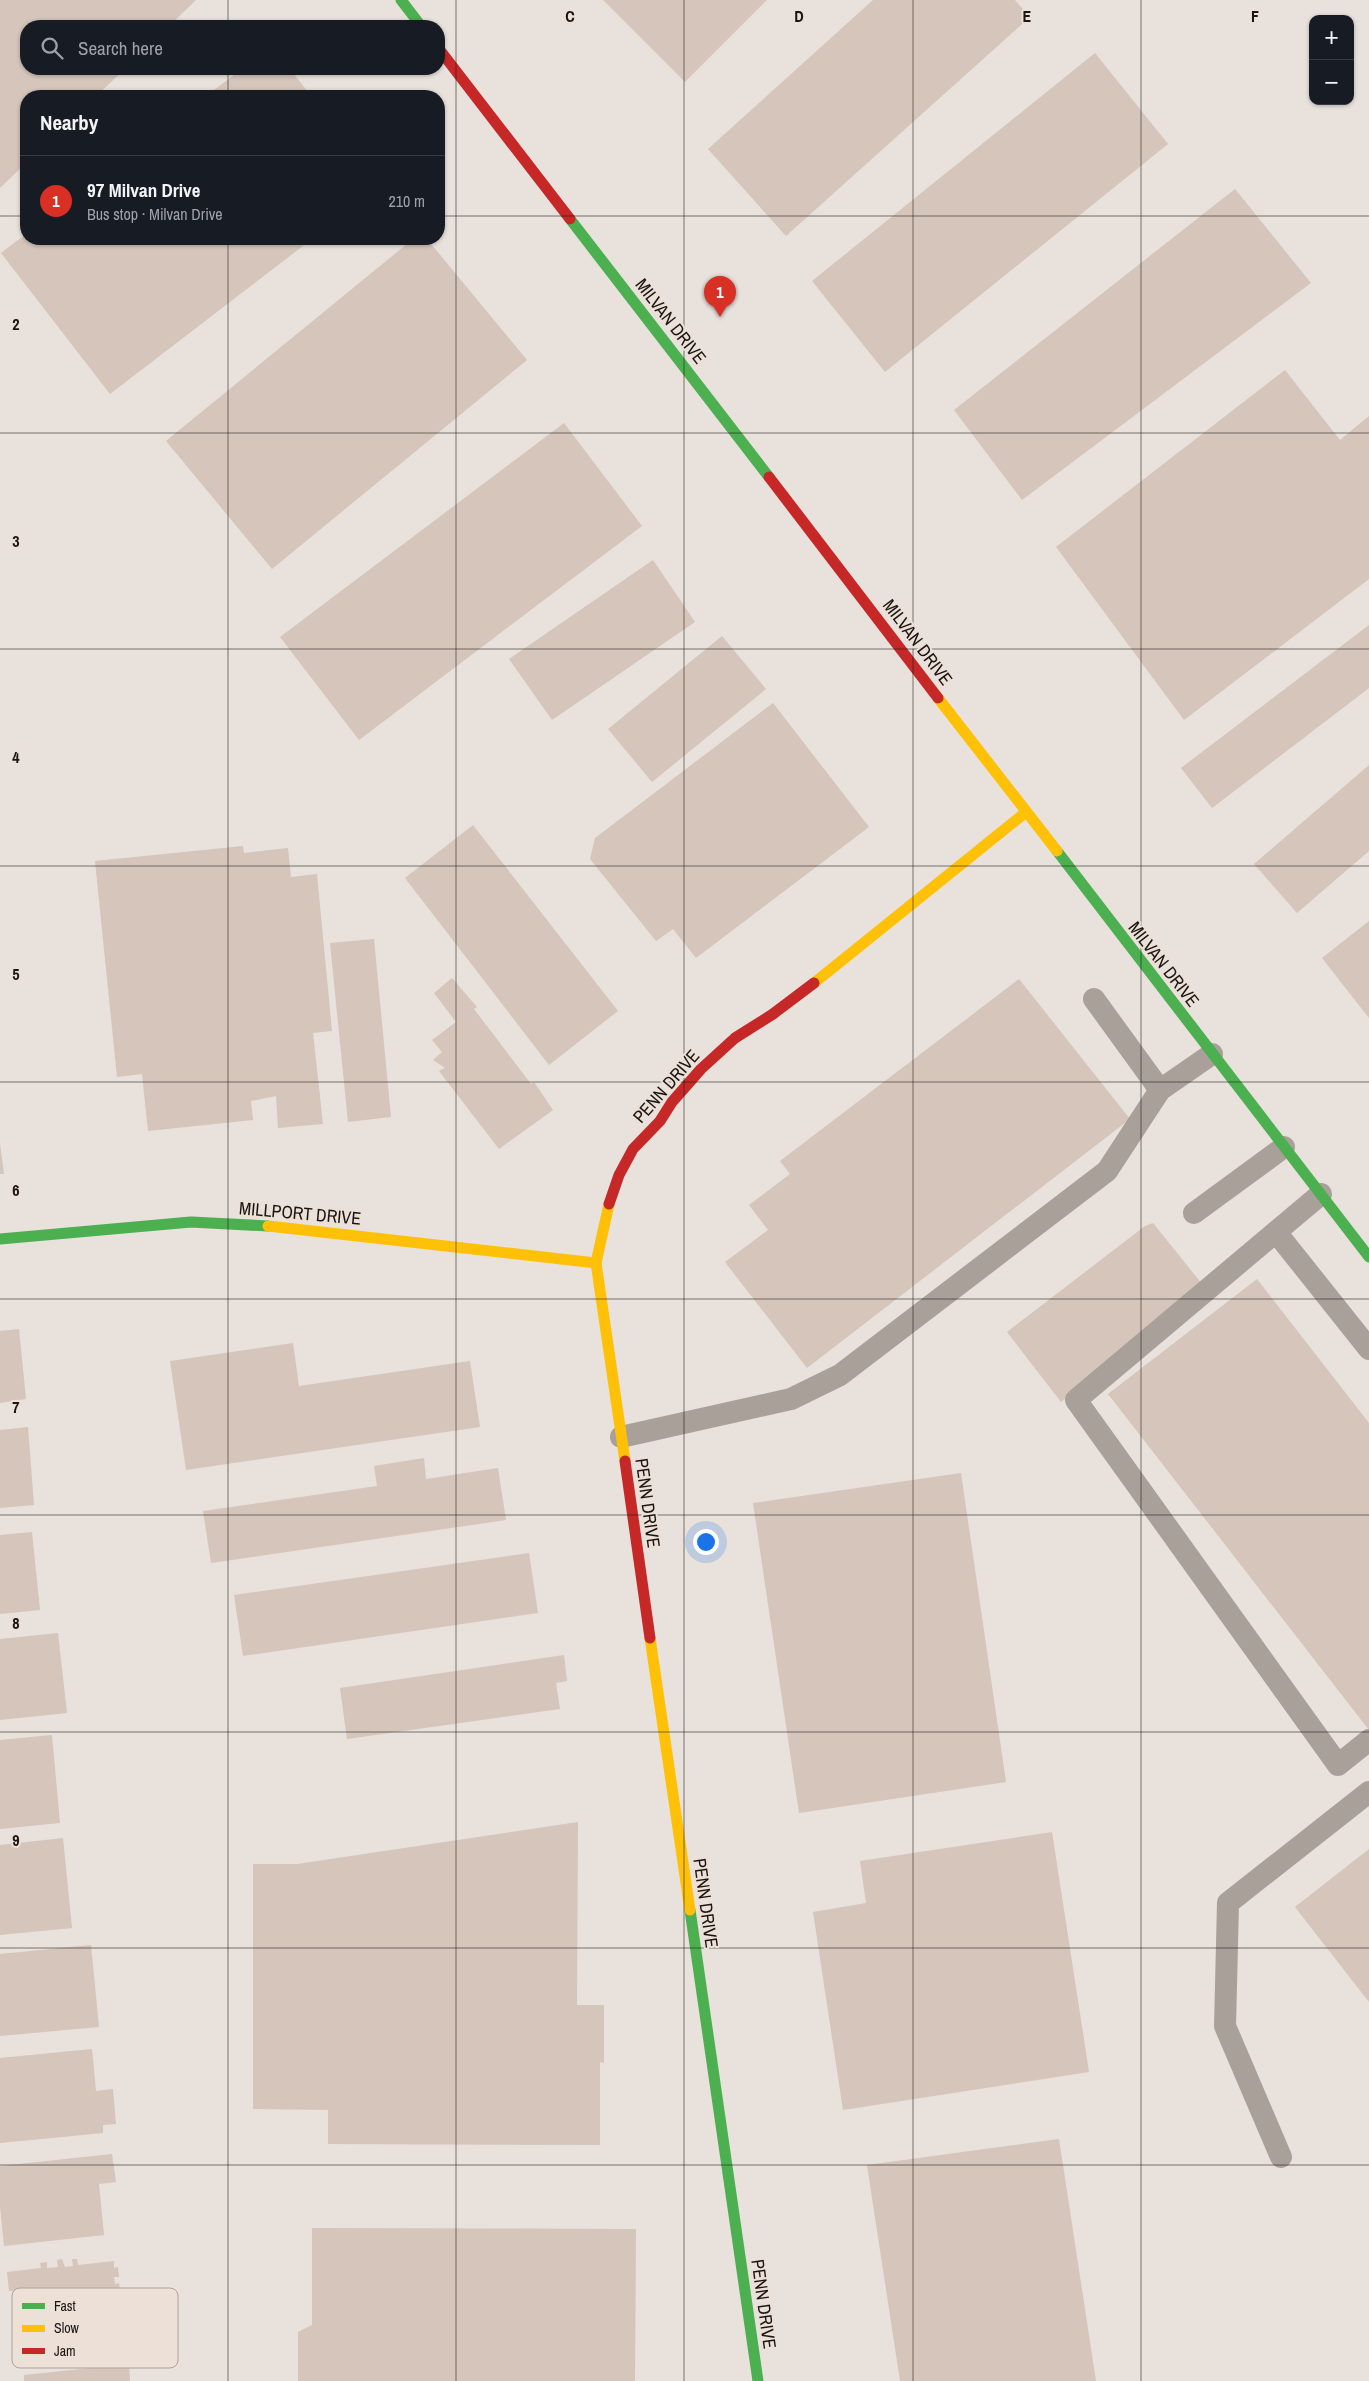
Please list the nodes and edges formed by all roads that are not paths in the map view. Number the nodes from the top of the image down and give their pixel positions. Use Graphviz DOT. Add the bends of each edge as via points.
graph roads {
  1 [pos="401,0"];
  2 [pos="416,20"];
  3 [pos="445,57"];
  4 [pos="1026,812"];
  5 [pos="1094,999"];
  6 [pos="1212,1054"];
  7 [pos="1160,1090"];
  8 [pos="1284,1147"];
  9 [pos="1321,1194"];
  10 [pos="1194,1213"];
  11 [pos="1276,1232"];
  12 [pos="0,1239"];
  13 [pos="1369,1257"];
  14 [pos="596,1263"];
  15 [pos="1369,1349"];
  16 [pos="621,1437"];
  17 [pos="1369,1740"];
  18 [pos="1369,1792"];
  19 [pos="1281,2157"];
  20 [pos="758,2381"];
  1 -- 2 [label="street"];
  3 -- 4 [label="street, MILVAN DRIVE"];
  4 -- 6 [label="street, MILVAN DRIVE"];
  4 -- 14 [label="street, PENN DRIVE" via="813,984 735,1038 701,1069 633,1149 618,1174"];
  5 -- 7 [label="lane"];
  6 -- 7 [label="lane"];
  6 -- 8 [label="street, MILVAN DRIVE"];
  7 -- 16 [label="lane" via="1108,1171 840,1376 791,1399"];
  8 -- 9 [label="street, MILVAN DRIVE"];
  8 -- 10 [label="lane"];
  9 -- 11 [label="lane"];
  9 -- 13 [label="street, MILVAN DRIVE"];
  11 -- 15 [label="lane"];
  11 -- 17 [label="lane" via="1076,1400 1338,1765"];
  12 -- 14 [label="street, MILLPORT DRIVE" via="201,1222 277,1226"];
  14 -- 16 [label="street, PENN DRIVE"];
  16 -- 20 [label="street, PENN DRIVE"];
  18 -- 19 [label="lane" via="1228,1903 1225,2026"];
}
